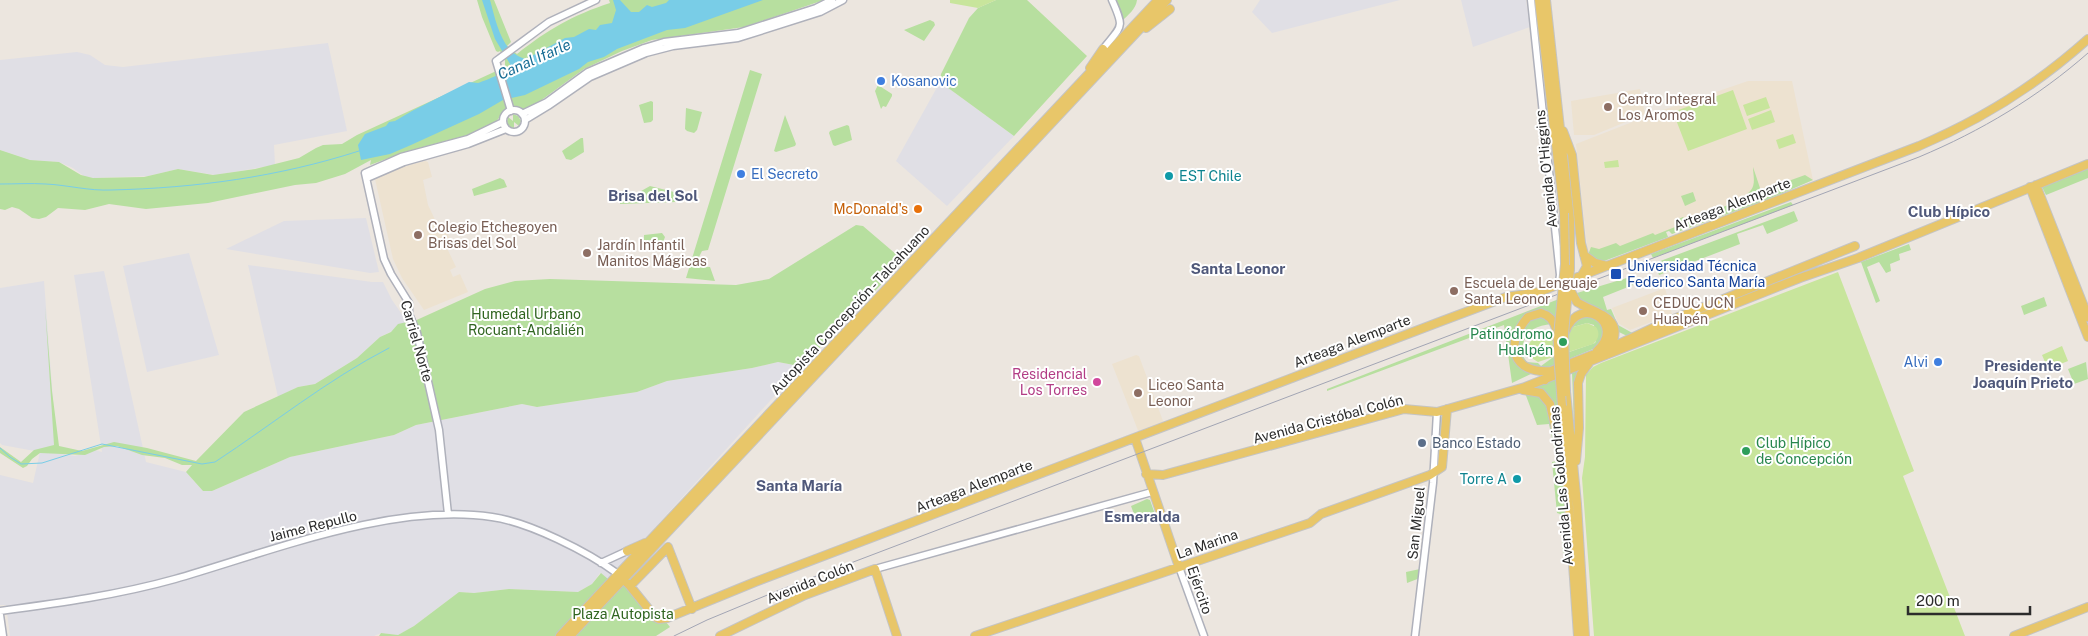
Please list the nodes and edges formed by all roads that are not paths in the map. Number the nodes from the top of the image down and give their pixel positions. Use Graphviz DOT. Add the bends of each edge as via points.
graph roads {
  1 [pos="596,0"];
  2 [pos="832,0"];
  3 [pos="843,0"];
  4 [pos="1112,0"];
  5 [pos="1158,0"];
  6 [pos="1167,0"];
  7 [pos="1531,0"];
  8 [pos="1539,0"];
  9 [pos="1546,0"];
  10 [pos="1551,0"];
  11 [pos="1170,10"];
  12 [pos="1550,36"];
  13 [pos="2088,39"];
  14 [pos="1126,43"];
  15 [pos="1102,49"];
  16 [pos="1080,82"];
  17 [pos="511,111"];
  18 [pos="523,117"];
  19 [pos="1561,125"];
  20 [pos="505,126"];
  21 [pos="2088,164"];
  22 [pos="2033,186"];
  23 [pos="1566,212"];
  24 [pos="1854,247"];
  25 [pos="1584,254"];
  26 [pos="1607,266"];
  27 [pos="1582,275"];
  28 [pos="1558,284"];
  29 [pos="1569,286"];
  30 [pos="2088,317"];
  31 [pos="1613,329"];
  32 [pos="1561,335"];
  33 [pos="2088,337"];
  34 [pos="1631,338"];
  35 [pos="1610,348"];
  36 [pos="1591,358"];
  37 [pos="1601,358"];
  38 [pos="1551,371"];
  39 [pos="1545,380"];
  40 [pos="1518,390"];
  41 [pos="1565,405"];
  42 [pos="1447,409"];
  43 [pos="1437,412"];
  44 [pos="1135,438"];
  45 [pos="1433,473"];
  46 [pos="1146,474"];
  47 [pos="1163,475"];
  48 [pos="1575,475"];
  49 [pos="1569,484"];
  50 [pos="1151,490"];
  51 [pos="448,514"];
  52 [pos="651,540"];
  53 [pos="627,551"];
  54 [pos="601,563"];
  55 [pos="1179,567"];
  56 [pos="875,569"];
  57 [pos="620,577"];
  58 [pos="630,586"];
  59 [pos="2088,607"];
  60 [pos="692,609"];
  61 [pos="0,611"];
  62 [pos="0,615"];
  63 [pos="1577,623"];
  64 [pos="1585,633"];
  65 [pos="3,636"];
  66 [pos="560,636"];
  67 [pos="570,636"];
  68 [pos="720,636"];
  69 [pos="897,636"];
  70 [pos="975,636"];
  71 [pos="1204,636"];
  72 [pos="1415,636"];
  73 [pos="1578,636"];
  74 [pos="2014,636"];
  1 -- 17 [label="street" via="548,22 496,61"];
  2 -- 18 [label="street" via="738,33 664,42 644,48 588,72"];
  3 -- 18 [label="street" via="820,12 738,38 673,46 646,53 590,77 548,106"];
  4 -- 15 [label="street" via="1120,20 1118,32"];
  5 -- 16 [label="main road, Autopista Concepción - Talcahuano"];
  6 -- 14 [label="main road, Autopista Concepción - Talcahuano"];
  7 -- 28 [label="street, Avenida O'Higgins" via="1560,275"];
  8 -- 23 [label="main road, Avenida O'Higgins"];
  9 -- 12 [label="main road, Avenida O'Higgins"];
  10 -- 12 [label="main road"];
  11 -- 14 [label="main road"];
  12 -- 19 [label="main road, Avenida O'Higgins"];
  13 -- 26 [label="main road, Arteaga Alemparte" via="2027,88 1949,133 1902,154"];
  14 -- 57 [label="main road, Autopista Concepción - Talcahuano"];
  15 -- 16 [label="main road"];
  16 -- 52 [label="main road, Autopista Concepción - Talcahuano"];
  17 -- 18 [label="street" via="516,110"];
  17 -- 20 [label="street" via="505,115"];
  18 -- 20 [label="street" via="523,126 518,131 512,132"];
  19 -- 23 [label="main road, Avenida O'Higgins"];
  19 -- 25 [label="main road" via="1572,155"];
  20 -- 51 [label="street, Carriel Norte" via="401,157 366,175 384,258 409,303 409,314 417,332 440,430"];
  21 -- 22 [label="main road, Avenida Cristóbal Colón"];
  22 -- 30 [label="main road"];
  22 -- 33 [label="main road"];
  22 -- 37 [label="main road, Avenida Cristóbal Colón"];
  23 -- 29 [label="main road, Avenida O'Higgins, bridge" via="1571,251"];
  23 -- 32 [label="main road, Avenida O'Higgins, bridge"];
  24 -- 34 [label="main road, Avenida Cristóbal Colón"];
  25 -- 26 [label="main road" via="1595,263"];
  25 -- 27 [label="main road" via="1587,268"];
  26 -- 27 [label="main road, Arteaga Alemparte"];
  27 -- 28 [label="main road, Arteaga Alemparte"];
  28 -- 44 [label="main road, Arteaga Alemparte" via="1534,294 1502,299"];
  29 -- 31 [label="main road, bridge" via="1578,302 1605,315"];
  29 -- 32 [label="main road, Avenida O'Higgins, bridge"];
  31 -- 34 [label="main road" via="1623,337"];
  31 -- 35 [label="main road"];
  32 -- 36 [label="main road, bridge" via="1575,316 1584,312 1600,317 1608,334"];
  32 -- 38 [label="main road" via="1549,317 1538,313 1528,317 1517,334 1516,356 1524,366 1536,371"];
  32 -- 41 [label="main road, Avenida Las Golondrinas, bridge"];
  34 -- 35 [label="main road, Avenida Cristóbal Colón"];
  35 -- 36 [label="main road, Avenida Cristóbal Colón"];
  35 -- 37 [label="main road"];
  36 -- 37 [label="main road, Avenida Cristóbal Colón"];
  36 -- 38 [label="main road, Avenida Cristóbal Colón"];
  36 -- 39 [label="main road, Avenida Cristóbal Colón"];
  36 -- 48 [label="main road" via="1578,383 1579,433"];
  38 -- 39 [label="main road"];
  39 -- 40 [label="main road, Avenida Cristóbal Colón"];
  40 -- 42 [label="main road, Avenida Cristóbal Colón"];
  40 -- 49 [label="main road" via="1539,392 1550,404"];
  41 -- 48 [label="main road, Avenida Las Golondrinas"];
  41 -- 49 [label="main road, Avenida Las Golondrinas"];
  42 -- 43 [label="main road, Avenida Cristóbal Colón"];
  42 -- 45 [label="main road, La Marina" via="1442,468"];
  43 -- 45 [label="street, San Miguel"];
  43 -- 47 [label="main road, Avenida Cristóbal Colón" via="1401,410"];
  44 -- 46 [label="main road, Ejército"];
  44 -- 60 [label="main road, Arteaga Alemparte" via="755,582"];
  45 -- 55 [label="main road, La Marina" via="1321,514 1310,523"];
  45 -- 72 [label="street, San Miguel"];
  46 -- 47 [label="main road, Avenida Cristóbal Colón"];
  46 -- 50 [label="main road, Ejército"];
  47 -- 50 [label="main road"];
  48 -- 64 [label="main road, Avenida Las Golondrinas"];
  49 -- 63 [label="main road, Avenida Las Golondrinas"];
  50 -- 55 [label="main road, Ejército"];
  50 -- 56 [label="street, Avenida Colón"];
  51 -- 54 [label="street, Jaime Repullo" via="483,516 520,524"];
  51 -- 61 [label="street, Jaime Repullo" via="336,532 130,590"];
  52 -- 53 [label="main road"];
  52 -- 57 [label="main road, Autopista Concepción - Talcahuano"];
  53 -- 54 [label="street"];
  54 -- 57 [label="street, Jaime Repullo"];
  55 -- 70 [label="main road, La Marina"];
  55 -- 71 [label="street, Ejército"];
  56 -- 68 [label="main road, Avenida Colón" via="805,595"];
  56 -- 69 [label="main road"];
  57 -- 58 [label="main road, Arteaga Alemparte"];
  57 -- 66 [label="main road, Autopista Concepción - Talcahuano"];
  57 -- 67 [label="main road, Autopista Concepción - Talcahuano"];
  58 -- 60 [label="main road, Arteaga Alemparte" via="657,619"];
  58 -- 60 [label="main road" via="668,547"];
  59 -- 74 [label="main road"];
  62 -- 65 [label="street"];
  63 -- 64 [label="main road"];
  63 -- 73 [label="main road, Avenida Las Golondrinas"];
}
